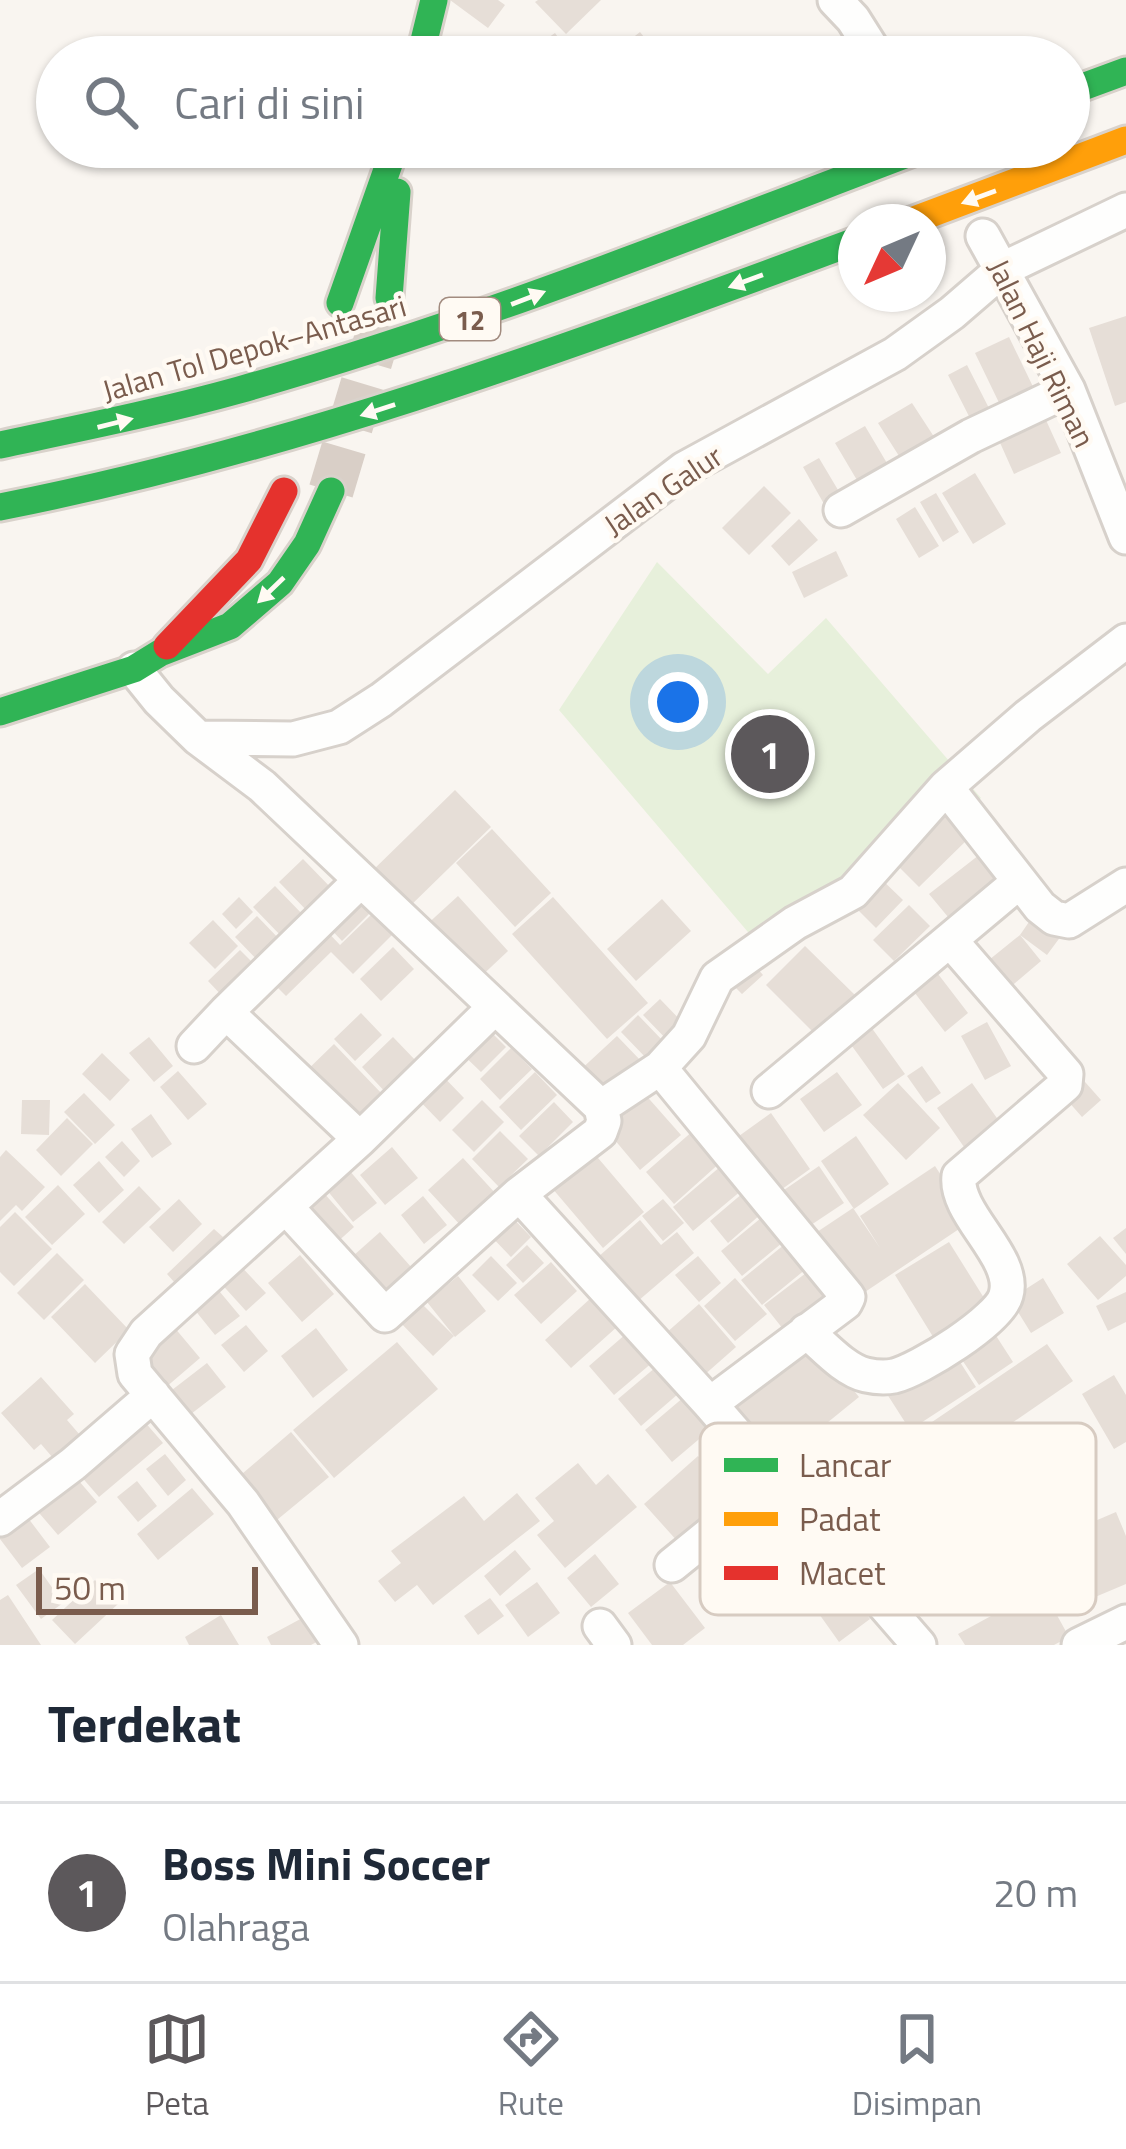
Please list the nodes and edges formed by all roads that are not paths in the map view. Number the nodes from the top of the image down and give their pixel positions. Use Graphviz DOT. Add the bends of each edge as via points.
graph roads {
  1 [pos="434,0"];
  2 [pos="835,0"];
  3 [pos="425,36"];
  4 [pos="864,36"];
  5 [pos="1126,71"];
  6 [pos="1090,84"];
  7 [pos="1126,140"];
  8 [pos="1090,154"];
  9 [pos="390,168"];
  10 [pos="397,168"];
  11 [pos="871,168"];
  12 [pos="1052,168"];
  13 [pos="946,208"];
  14 [pos="1126,210"];
  15 [pos="982,236"];
  16 [pos="838,248"];
  17 [pos="1004,269"];
  18 [pos="388,298"];
  19 [pos="340,303"];
  20 [pos="1067,391"];
  21 [pos="0,445"];
  22 [pos="284,490"];
  23 [pos="331,491"];
  24 [pos="0,506"];
  25 [pos="841,510"];
  26 [pos="1126,537"];
  27 [pos="1126,641"];
  28 [pos="147,661"];
  29 [pos="0,712"];
  30 [pos="198,738"];
  31 [pos="946,787"];
  32 [pos="360,881"];
  33 [pos="1019,882"];
  34 [pos="1126,885"];
  35 [pos="950,940"];
  36 [pos="493,1009"];
  37 [pos="226,1012"];
  38 [pos="194,1046"];
  39 [pos="660,1068"];
  40 [pos="769,1091"];
  41 [pos="601,1107"];
  42 [pos="360,1139"];
  43 [pos="519,1194"];
  44 [pos="286,1208"];
  45 [pos="806,1331"];
  46 [pos="153,1395"];
  47 [pos="710,1404"];
  48 [pos="727,1423"];
  49 [pos="0,1519"];
  50 [pos="700,1543"];
  51 [pos="673,1565"];
  52 [pos="893,1615"];
  53 [pos="1126,1622"];
  54 [pos="341,1645"];
  55 [pos="919,1645"];
  56 [pos="1079,1645"];
  1 -- 3 [label="main road"];
  2 -- 4 [label="street"];
  5 -- 6 [label="main road"];
  7 -- 8 [label="main road, one-way"];
  9 -- 19 [label="main road"];
  10 -- 18 [label="main road"];
  21 -- 11 [label="main road, Jalan Tol Depok–Antasari / 12, one-way" via="258,386 477,317"];
  12 -- 13 [label="main road, one-way"];
  14 -- 17 [label="street, Jalan Galur"];
  15 -- 17 [label="street, Jalan Haji Riman"];
  16 -- 24 [label="main road, 12, one-way" via="278,442"];
  17 -- 20 [label="street, Jalan Haji Riman"];
  17 -- 30 [label="street, Jalan Galur" via="895,354 684,469 339,727 292,739"];
  20 -- 25 [label="street"];
  20 -- 26 [label="street, Jalan Haji Riman"];
  22 -- 28 [label="main road" via="249,560"];
  23 -- 28 [label="main road, one-way" via="280,583 230,626"];
  27 -- 31 [label="street"];
  28 -- 29 [label="main road"];
  28 -- 30 [label="street"];
  30 -- 32 [label="street" via="262,786"];
  31 -- 33 [label="street"];
  31 -- 39 [label="street" via="853,892 717,978 694,1029"];
  32 -- 36 [label="street"];
  32 -- 37 [label="street"];
  33 -- 34 [label="street" via="1040,908 1069,921"];
  33 -- 35 [label="street"];
  35 -- 40 [label="street"];
  35 -- 45 [label="street" via="1066,1073 1065,1084 959,1176 1007,1293 998,1312 892,1376 858,1373"];
  36 -- 41 [label="street"];
  36 -- 42 [label="street"];
  37 -- 38 [label="street"];
  37 -- 42 [label="street"];
  39 -- 41 [label="street"];
  39 -- 45 [label="street" via="846,1291 845,1303"];
  41 -- 43 [label="street" via="600,1132"];
  42 -- 44 [label="street"];
  43 -- 44 [label="street" via="385,1316"];
  43 -- 47 [label="street"];
  44 -- 46 [label="street" via="137,1344 130,1364"];
  45 -- 47 [label="street"];
  46 -- 49 [label="street"];
  46 -- 54 [label="street" via="243,1503"];
  47 -- 48 [label="street"];
  50 -- 51 [label="street"];
  52 -- 55 [label="street"];
  53 -- 56 [label="street"];
}
